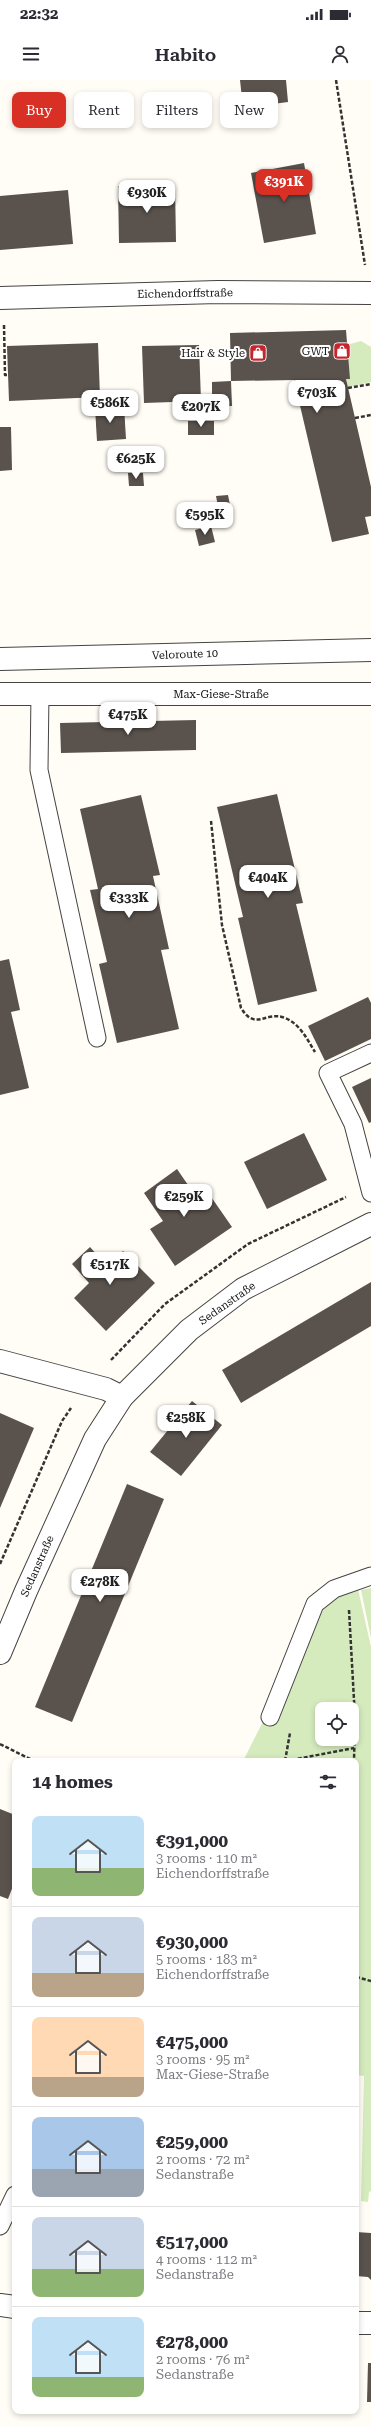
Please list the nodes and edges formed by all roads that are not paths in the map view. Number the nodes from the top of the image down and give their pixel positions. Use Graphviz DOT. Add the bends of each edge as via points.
graph roads {
  1 [pos="370,293"];
  2 [pos="2,309"];
  3 [pos="371,650"];
  4 [pos="0,659"];
  5 [pos="0,694"];
  6 [pos="40,694"];
  7 [pos="371,694"];
  8 [pos="97,1038"];
  9 [pos="371,1053"];
  10 [pos="371,1193"];
  11 [pos="371,1224"];
  12 [pos="0,1361"];
  13 [pos="122,1397"];
  14 [pos="371,1576"];
  15 [pos="0,1653"];
  16 [pos="270,1716"];
  17 [pos="12,2200"];
  18 [pos="0,2226"];
  19 [pos="0,2305"];
  20 [pos="12,2307"];
  21 [pos="359,2323"];
  22 [pos="371,2324"];
  1 -- 2 [label="street, Eichendorffstraße" via="218,292"];
  3 -- 4 [label="street, Veloroute 10"];
  5 -- 6 [label="street, Max-Giese-Straße"];
  6 -- 7 [label="street, Max-Giese-Straße"];
  6 -- 8 [label="lane" via="39,770"];
  9 -- 10 [label="lane" via="328,1073 353,1124"];
  11 -- 13 [label="street, Sedanstraße" via="243,1289 189,1330"];
  12 -- 13 [label="street" via="106,1389"];
  13 -- 15 [label="street, Sedanstraße" via="95,1439"];
  14 -- 16 [label="lane" via="334,1589 315,1604"];
  17 -- 18 [label="lane"];
  19 -- 20 [label="street"];
  21 -- 22 [label="street"];
}
